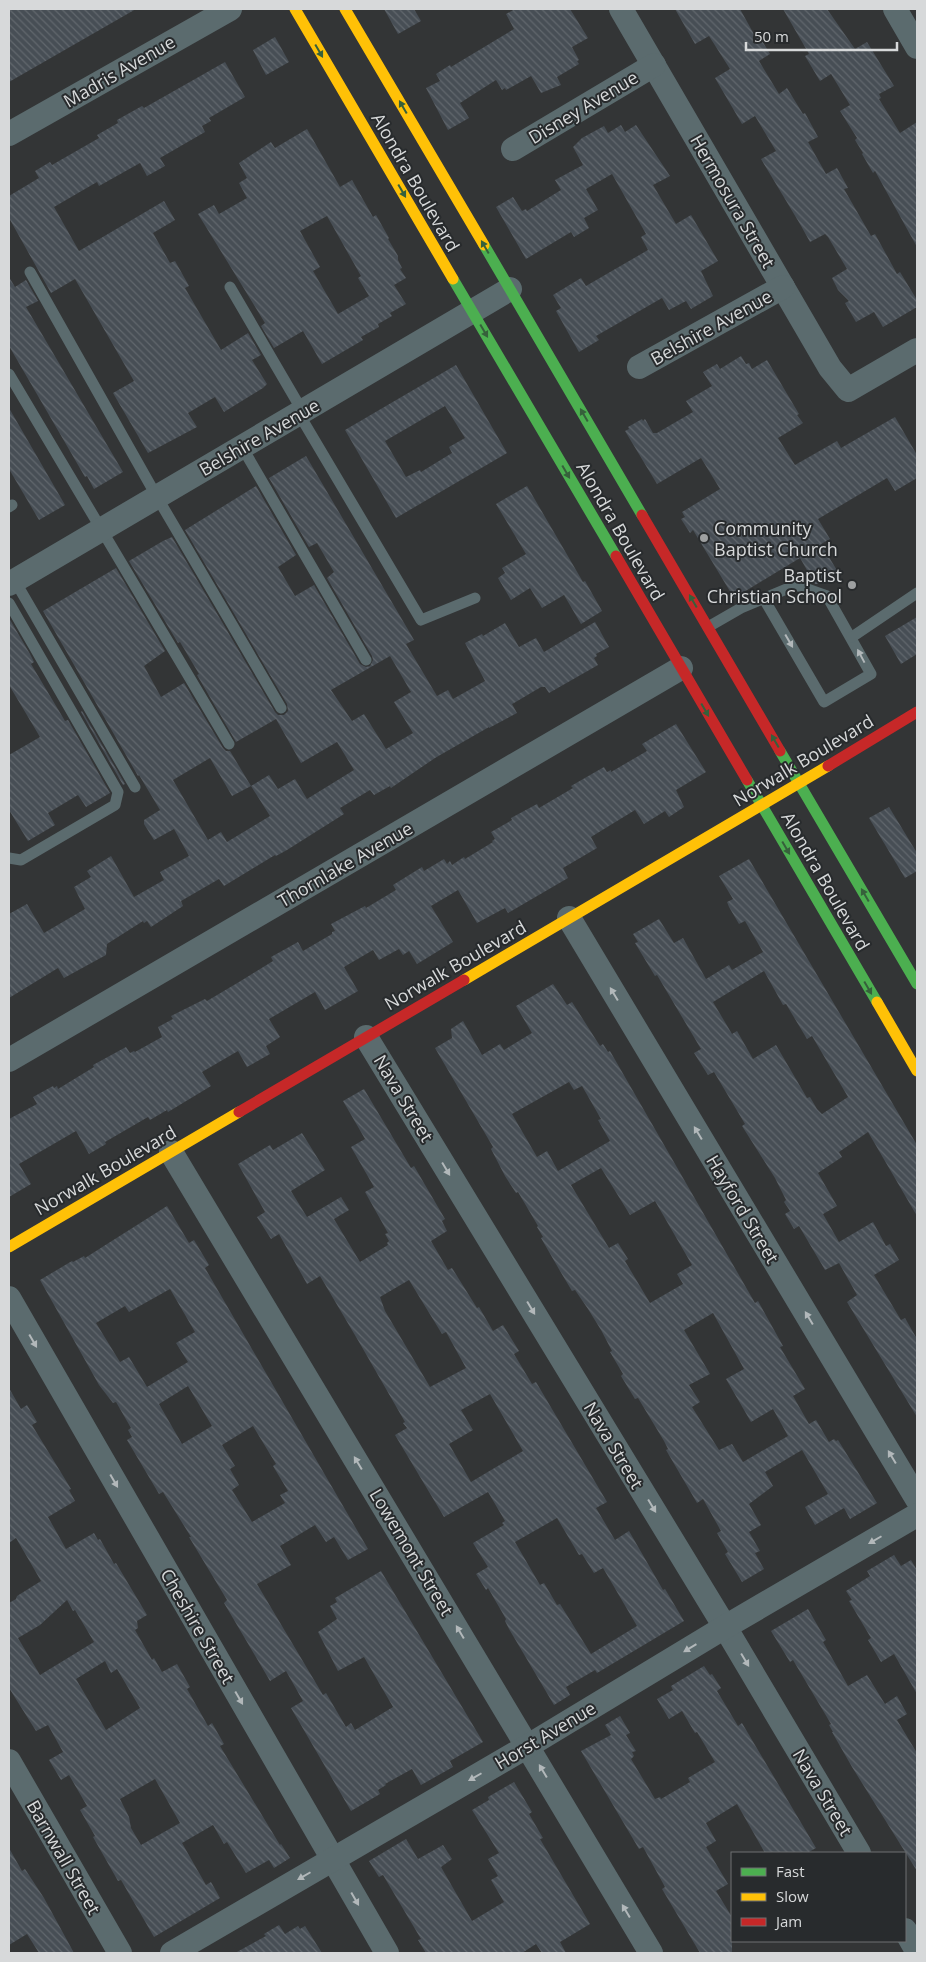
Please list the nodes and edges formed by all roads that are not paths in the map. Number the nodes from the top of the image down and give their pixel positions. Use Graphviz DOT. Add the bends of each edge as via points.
graph roads {
  1 [pos="230,9"];
  2 [pos="295,9"];
  3 [pos="345,9"];
  4 [pos="621,9"];
  5 [pos="895,9"];
  6 [pos="917,47"];
  7 [pos="654,65"];
  8 [pos="9,134"];
  9 [pos="513,149"];
  10 [pos="30,272"];
  11 [pos="230,287"];
  12 [pos="783,287"];
  13 [pos="510,289"];
  14 [pos="472,312"];
  15 [pos="917,350"];
  16 [pos="639,368"];
  17 [pos="9,374"];
  18 [pos="301,413"];
  19 [pos="242,447"];
  20 [pos="157,497"];
  21 [pos="101,530"];
  22 [pos="12,582"];
  23 [pos="917,593"];
  24 [pos="475,598"];
  25 [pos="764,598"];
  26 [pos="9,603"];
  27 [pos="708,627"];
  28 [pos="852,638"];
  29 [pos="366,660"];
  30 [pos="681,668"];
  31 [pos="281,708"];
  32 [pos="913,718"];
  33 [pos="229,744"];
  34 [pos="800,783"];
  35 [pos="135,788"];
  36 [pos="761,806"];
  37 [pos="9,858"];
  38 [pos="569,918"];
  39 [pos="917,984"];
  40 [pos="366,1037"];
  41 [pos="9,1060"];
  42 [pos="917,1072"];
  43 [pos="171,1152"];
  44 [pos="9,1247"];
  45 [pos="9,1298"];
  46 [pos="917,1499"];
  47 [pos="917,1515"];
  48 [pos="725,1627"];
  49 [pos="528,1746"];
  50 [pos="9,1761"];
  51 [pos="858,1852"];
  52 [pos="332,1859"];
  53 [pos="906,1932"];
  54 [pos="917,1951"];
  55 [pos="120,1953"];
  56 [pos="172,1953"];
  57 [pos="387,1953"];
  58 [pos="651,1953"];
  1 -- 8 [label="street, Madris Avenue"];
  2 -- 14 [label="main road, Alondra Boulevard, one-way"];
  13 -- 3 [label="main road, Alondra Boulevard, one-way"];
  4 -- 7 [label="street, Hermosura Street"];
  5 -- 6 [label="street"];
  7 -- 9 [label="street, Disney Avenue"];
  7 -- 12 [label="street, Hermosura Street"];
  10 -- 20 [label="lane"];
  11 -- 18 [label="lane"];
  12 -- 15 [label="street, Hermosura Street" via="830,368 848,390"];
  12 -- 16 [label="street, Belshire Avenue"];
  13 -- 14 [label="street, Belshire Avenue"];
  27 -- 13 [label="main road, Alondra Boulevard, one-way"];
  14 -- 18 [label="street, Belshire Avenue"];
  14 -- 30 [label="main road, Alondra Boulevard, one-way"];
  17 -- 21 [label="lane"];
  18 -- 19 [label="street, Belshire Avenue"];
  18 -- 24 [label="lane" via="421,620"];
  19 -- 20 [label="street, Belshire Avenue"];
  19 -- 29 [label="lane"];
  20 -- 21 [label="street, Belshire Avenue"];
  20 -- 31 [label="lane"];
  21 -- 22 [label="street, Belshire Avenue"];
  21 -- 33 [label="lane"];
  22 -- 35 [label="lane"];
  23 -- 28 [label="lane"];
  25 -- 27 [label="lane"];
  25 -- 28 [label="lane" via="796,585 827,596"];
  25 -- 28 [label="lane, one-way" via="824,702 871,674"];
  26 -- 37 [label="lane" via="118,792 115,805 22,860"];
  34 -- 27 [label="main road, Alondra Boulevard, one-way"];
  30 -- 36 [label="main road, Alondra Boulevard, one-way"];
  30 -- 41 [label="street, Thornlake Avenue"];
  32 -- 34 [label="main road, Norwalk Boulevard"];
  34 -- 36 [label="main road, Norwalk Boulevard"];
  39 -- 34 [label="main road, Alondra Boulevard, one-way"];
  36 -- 38 [label="main road, Norwalk Boulevard"];
  36 -- 42 [label="main road, Alondra Boulevard, one-way"];
  38 -- 40 [label="main road, Norwalk Boulevard"];
  46 -- 38 [label="street, Hayford Street, one-way"];
  40 -- 43 [label="main road, Norwalk Boulevard"];
  40 -- 48 [label="street, Nava Street, one-way"];
  43 -- 44 [label="main road, Norwalk Boulevard"];
  49 -- 43 [label="street, Lowemont Street, one-way"];
  45 -- 52 [label="street, Cheshire Street, one-way"];
  47 -- 48 [label="street, Horst Avenue, one-way"];
  48 -- 49 [label="street, Horst Avenue, one-way"];
  48 -- 51 [label="street, Nava Street, one-way"];
  49 -- 52 [label="street, Horst Avenue, one-way"];
  58 -- 49 [label="street, Lowemont Street, one-way"];
  50 -- 55 [label="street, Barnwall Street"];
  52 -- 56 [label="street, Horst Avenue, one-way"];
  52 -- 57 [label="street, Cheshire Street, one-way"];
  53 -- 54 [label="street"];
}
